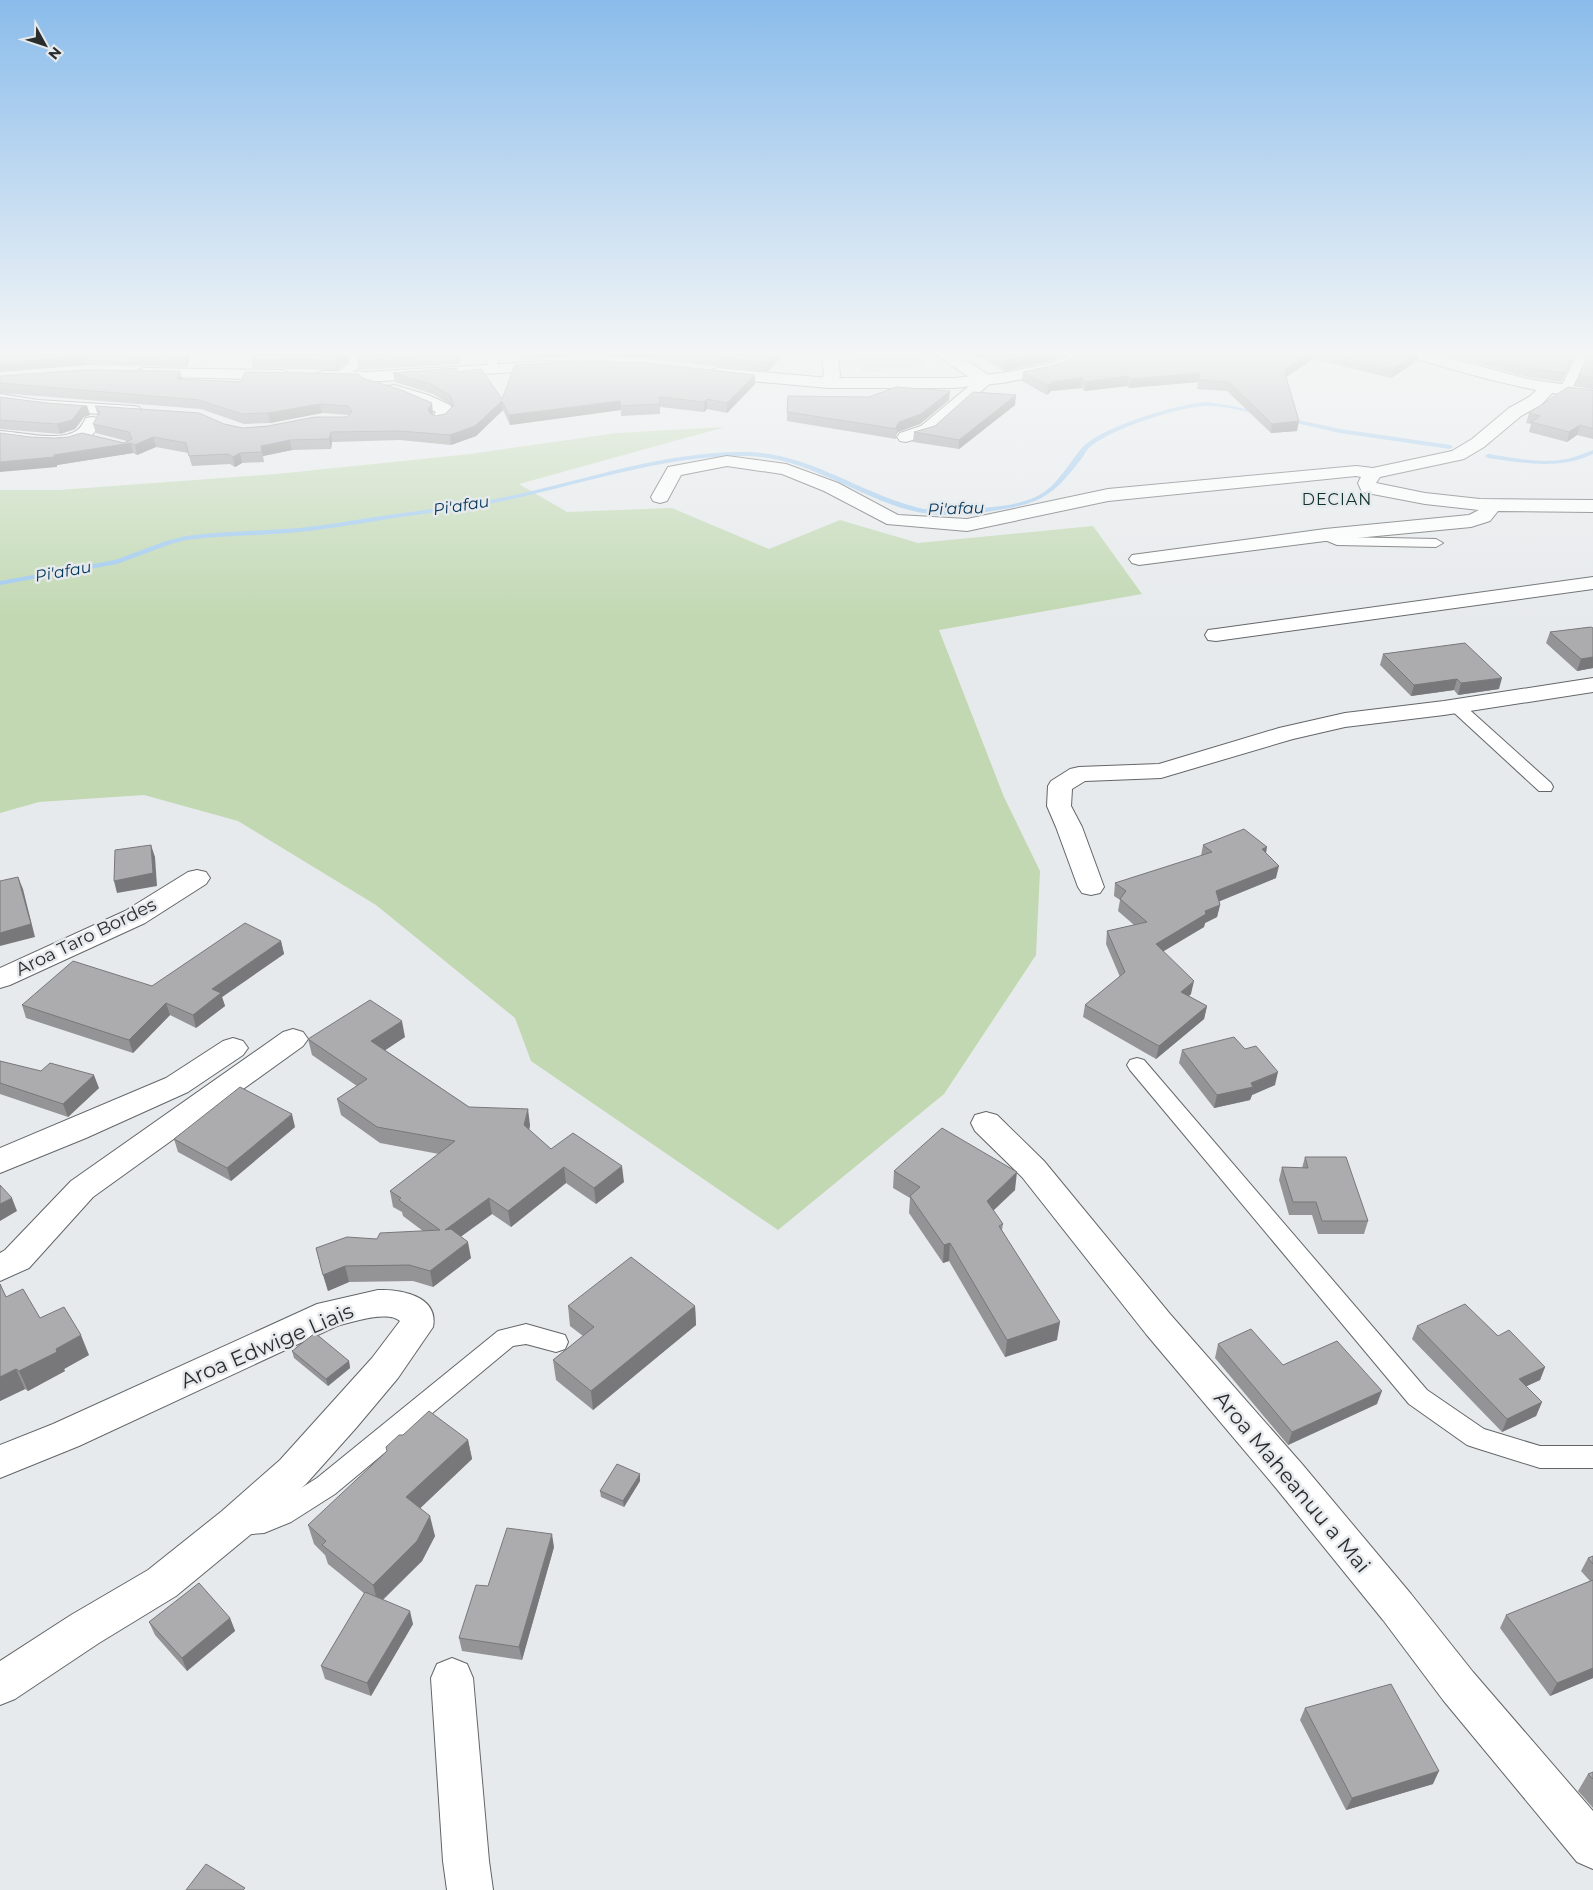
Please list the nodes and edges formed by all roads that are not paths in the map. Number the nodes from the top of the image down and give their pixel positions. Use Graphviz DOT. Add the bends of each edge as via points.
graph roads {
  1 [pos="6,443"];
  2 [pos="20,443"];
  3 [pos="1478,443"];
  4 [pos="1373,473"];
  5 [pos="660,497"];
  6 [pos="1494,506"];
  7 [pos="1593,506"];
  8 [pos="1325,534"];
  9 [pos="1436,543"];
  10 [pos="1139,559"];
  11 [pos="1593,583"];
  12 [pos="1216,635"];
  13 [pos="1593,685"];
  14 [pos="1456,706"];
  15 [pos="1545,787"];
  16 [pos="197,878"];
  17 [pos="1091,887"];
  18 [pos="0,979"];
  19 [pos="293,1039"];
  20 [pos="233,1048"];
  21 [pos="1137,1066"];
  22 [pos="986,1123"];
  23 [pos="0,1161"];
  24 [pos="0,1268"];
  25 [pos="556,1342"];
  26 [pos="1593,1457"];
  27 [pos="0,1462"];
  28 [pos="236,1523"];
  29 [pos="452,1678"];
  30 [pos="0,1685"];
  31 [pos="1593,1846"];
  32 [pos="470,1890"];
  1 -- 2 [label="street"];
  3 -- 4 [label="street" via="1458,454"];
  4 -- 5 [label="street" via="1356,471 1108,495 966,525 894,520 831,487 786,469 727,461 674,471"];
  4 -- 6 [label="street" via="1367,484 1369,488 1450,503"];
  6 -- 7 [label="street"];
  6 -- 8 [label="street" via="1483,517 1471,521"];
  8 -- 9 [label="lane" via="1337,541"];
  8 -- 10 [label="street"];
  11 -- 12 [label="street"];
  13 -- 14 [label="street"];
  14 -- 15 [label="lane"];
  14 -- 17 [label="street" via="1345,720 1288,733 1161,771 1080,774 1060,786 1059,806"];
  16 -- 18 [label="street, Aroa Taro Bordes" via="136,917"];
  19 -- 24 [label="street" via="82,1189 17,1259"];
  20 -- 23 [label="street" via="177,1085"];
  21 -- 26 [label="lane" via="1418,1397 1476,1437 1540,1457"];
  22 -- 31 [label="street, Aroa Maheanuu a Mai" via="1033,1169"];
  25 -- 28 [label="lane" via="526,1334 506,1338 326,1486 282,1514 264,1521"];
  27 -- 28 [label="street, Aroa Edwige Liais" via="329,1314 365,1304 393,1304 406,1307 418,1317 416,1327 385,1368 293,1472"];
  28 -- 30 [label="street, Aroa Edwige Liais" via="162,1582"];
  29 -- 32 [label="street"];
}
